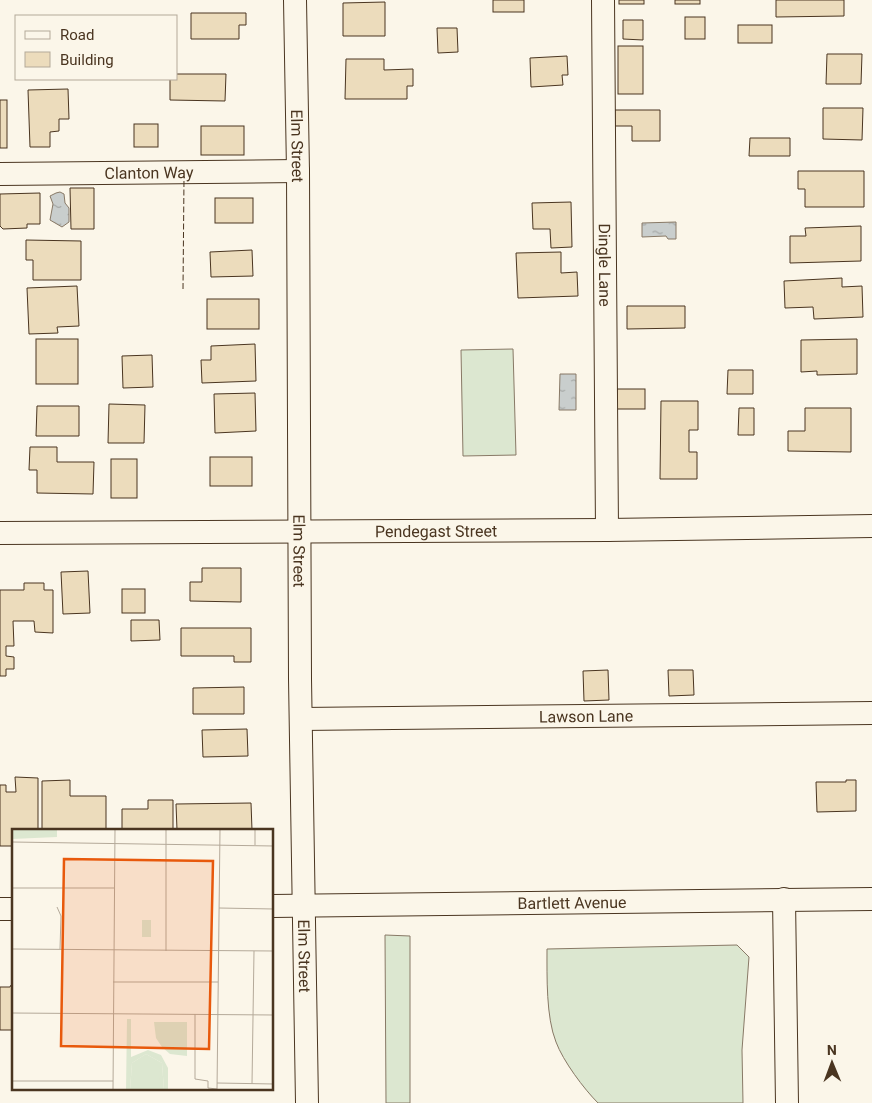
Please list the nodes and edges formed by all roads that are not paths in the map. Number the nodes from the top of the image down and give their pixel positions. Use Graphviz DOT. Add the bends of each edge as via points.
graph roads {
  1 [pos="296,0"];
  2 [pos="603,0"];
  3 [pos="298,171"];
  4 [pos="0,174"];
  5 [pos="872,526"];
  6 [pos="607,530"];
  7 [pos="301,531"];
  8 [pos="0,533"];
  9 [pos="872,713"];
  10 [pos="301,720"];
  11 [pos="784,899"];
  12 [pos="872,899"];
  13 [pos="274,906"];
  14 [pos="304,906"];
  15 [pos="307,1103"];
  16 [pos="787,1103"];
  1 -- 3 [label="street, Elm Street"];
  2 -- 6 [label="street, Dingle Lane"];
  3 -- 4 [label="street, Clanton Way"];
  3 -- 7 [label="street, Elm Street"];
  5 -- 6 [label="street, Pendegast Street"];
  6 -- 7 [label="street, Pendegast Street"];
  7 -- 8 [label="street, Pendegast Street"];
  7 -- 10 [label="street, Elm Street"];
  9 -- 10 [label="street, Lawson Lane"];
  10 -- 14 [label="street, Elm Street"];
  11 -- 12 [label="street, Bartlett Avenue"];
  11 -- 14 [label="street, Bartlett Avenue"];
  11 -- 16 [label="street"];
  13 -- 14 [label="street, Bartlett Avenue"];
  14 -- 15 [label="street, Elm Street"];
}
